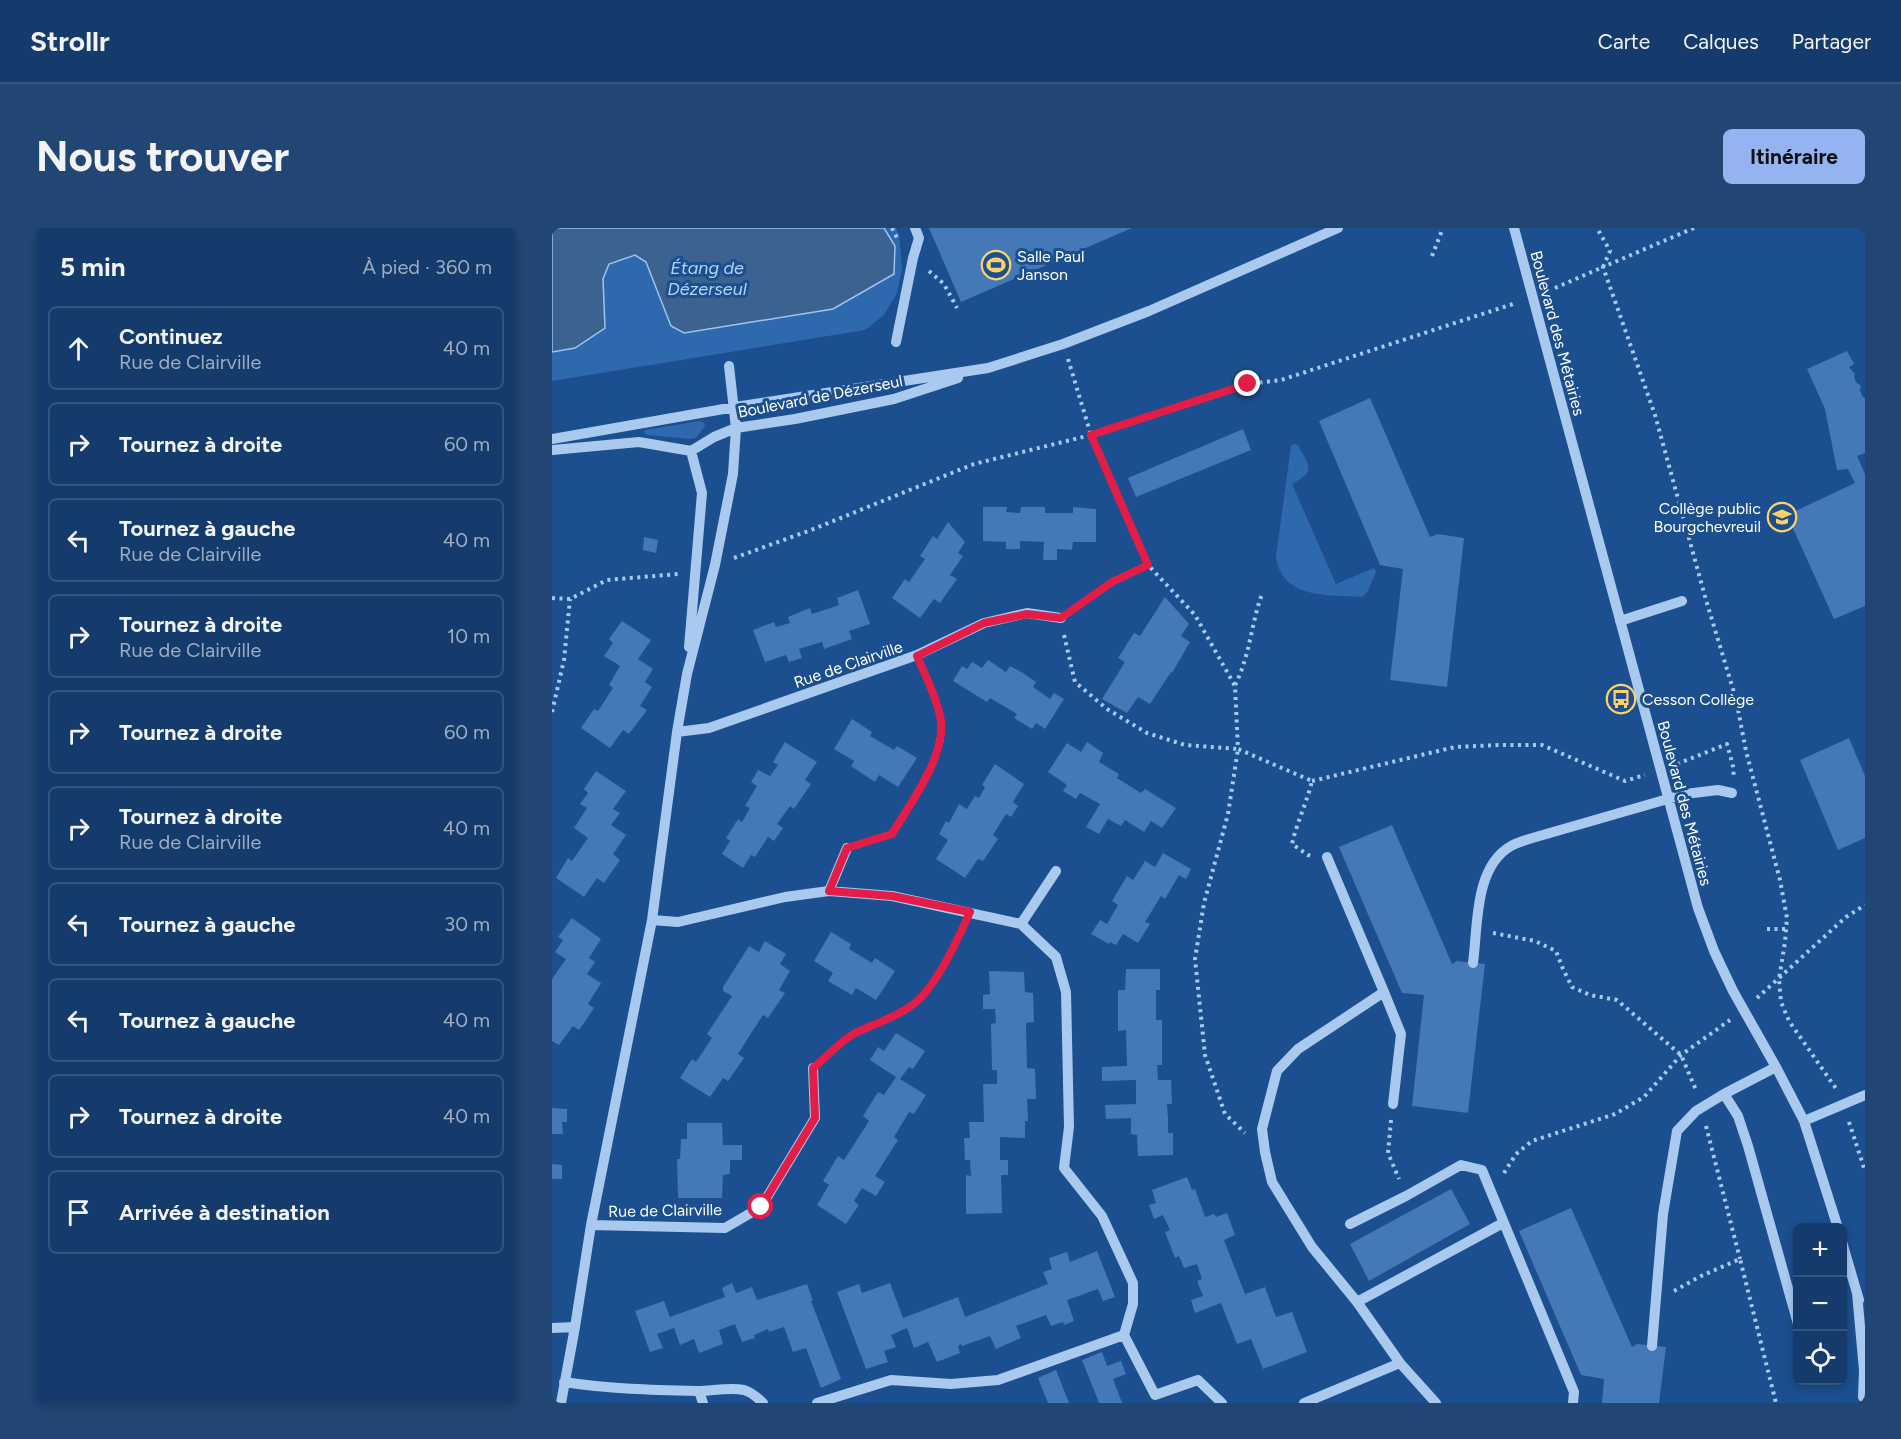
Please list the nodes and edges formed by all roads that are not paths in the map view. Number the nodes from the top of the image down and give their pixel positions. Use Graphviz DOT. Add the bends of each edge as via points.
graph roads {
  1 [pos="915,228"];
  2 [pos="1338,228"];
  3 [pos="1514,228"];
  4 [pos="896,342"];
  5 [pos="729,366"];
  6 [pos="988,368"];
  7 [pos="735,407"];
  8 [pos="736,428"];
  9 [pos="552,439"];
  10 [pos="552,450"];
  11 [pos="691,451"];
  12 [pos="1682,601"];
  13 [pos="1061,618"];
  14 [pos="1620,621"];
  15 [pos="687,674"];
  16 [pos="677,732"];
  17 [pos="1732,793"];
  18 [pos="1668,800"];
  19 [pos="847,848"];
  20 [pos="1327,857"];
  21 [pos="1056,871"];
  22 [pos="829,891"];
  23 [pos="652,920"];
  24 [pos="1021,924"];
  25 [pos="1473,963"];
  26 [pos="1384,992"];
  27 [pos="1776,1067"];
  28 [pos="813,1068"];
  29 [pos="1724,1094"];
  30 [pos="1865,1095"];
  31 [pos="1393,1104"];
  32 [pos="1804,1121"];
  33 [pos="1503,1222"];
  34 [pos="1837,1223"];
  35 [pos="1350,1224"];
  36 [pos="591,1225"];
  37 [pos="1847,1259"];
  38 [pos="1857,1293"];
  39 [pos="1357,1302"];
  40 [pos="1793,1309"];
  41 [pos="1865,1312"];
  42 [pos="552,1328"];
  43 [pos="575,1328"];
  44 [pos="1124,1335"];
  45 [pos="1652,1346"];
  46 [pos="1400,1363"];
  47 [pos="564,1383"];
  48 [pos="699,1391"];
  49 [pos="1861,1399"];
  50 [pos="561,1403"];
  51 [pos="703,1403"];
  52 [pos="762,1403"];
  53 [pos="817,1403"];
  54 [pos="1222,1403"];
  55 [pos="1304,1403"];
  56 [pos="1436,1403"];
  57 [pos="1573,1403"];
  1 -- 4 [label="street" via="919,238"];
  2 -- 6 [label="street, Boulevard de Dézerseul" via="1160,306"];
  3 -- 14 [label="street, Boulevard des Métairies"];
  5 -- 7 [label="street, Rue de Clairville"];
  6 -- 7 [label="street, Boulevard de Dézerseul"];
  6 -- 8 [label="street, Boulevard de Dézerseul" via="894,399"];
  7 -- 8 [label="street, Rue de Clairville"];
  7 -- 9 [label="street, Boulevard de Dézerseul"];
  8 -- 11 [label="street, Boulevard de Dézerseul"];
  8 -- 15 [label="street, Rue de Clairville" via="733,474 715,565"];
  10 -- 11 [label="street" via="639,442"];
  11 -- 15 [label="street, Rue de Clairville" via="702,493"];
  12 -- 14 [label="street"];
  13 -- 16 [label="street, Rue de Clairville" via="1027,614 984,623 917,656 709,728"];
  14 -- 18 [label="street, Boulevard des Métairies"];
  15 -- 16 [label="street, Rue de Clairville"];
  16 -- 23 [label="street, Rue de Clairville"];
  17 -- 18 [label="street" via="1718,790"];
  18 -- 25 [label="street" via="1510,846 1486,874"];
  18 -- 27 [label="street, Boulevard des Métairies" via="1714,951"];
  19 -- 22 [label="street"];
  20 -- 26 [label="street"];
  21 -- 24 [label="street"];
  22 -- 23 [label="street" via="678,922"];
  22 -- 24 [label="street" via="892,896"];
  23 -- 36 [label="street, Rue de Clairville"];
  24 -- 44 [label="street" via="1056,957 1066,992 1069,1127 1064,1168 1102,1216 1133,1283 1133,1305"];
  26 -- 31 [label="street" via="1401,1034"];
  26 -- 39 [label="street" via="1298,1049 1277,1071 1262,1129 1272,1182 1312,1247"];
  27 -- 29 [label="street"];
  27 -- 32 [label="street, Boulevard des Métairies"];
  28 -- 36 [label="street, Rue de Clairville" via="815,1118 761,1207 725,1228"];
  29 -- 40 [label="street" via="1738,1116 1748,1146"];
  29 -- 45 [label="street" via="1701,1108 1677,1131 1663,1214"];
  30 -- 32 [label="street"];
  32 -- 34 [label="street, Boulevard des Métairies"];
  33 -- 35 [label="street" via="1482,1170 1461,1166"];
  33 -- 39 [label="street"];
  33 -- 57 [label="street" via="1574,1392"];
  36 -- 43 [label="street, Rue de Clairville"];
  37 -- 38 [label="street"];
  38 -- 41 [label="street"];
  38 -- 49 [label="street" via="1864,1371"];
  39 -- 46 [label="street"];
  42 -- 43 [label="street"];
  43 -- 47 [label="street, Rue de Clairville"];
  44 -- 53 [label="street" via="998,1380 951,1384 891,1380"];
  44 -- 54 [label="street" via="1155,1395 1198,1380"];
  46 -- 55 [label="street"];
  46 -- 56 [label="street"];
  47 -- 48 [label="street"];
  47 -- 50 [label="street, Rue de Clairville"];
  48 -- 51 [label="street"];
  48 -- 52 [label="street" via="746,1390"];
}
